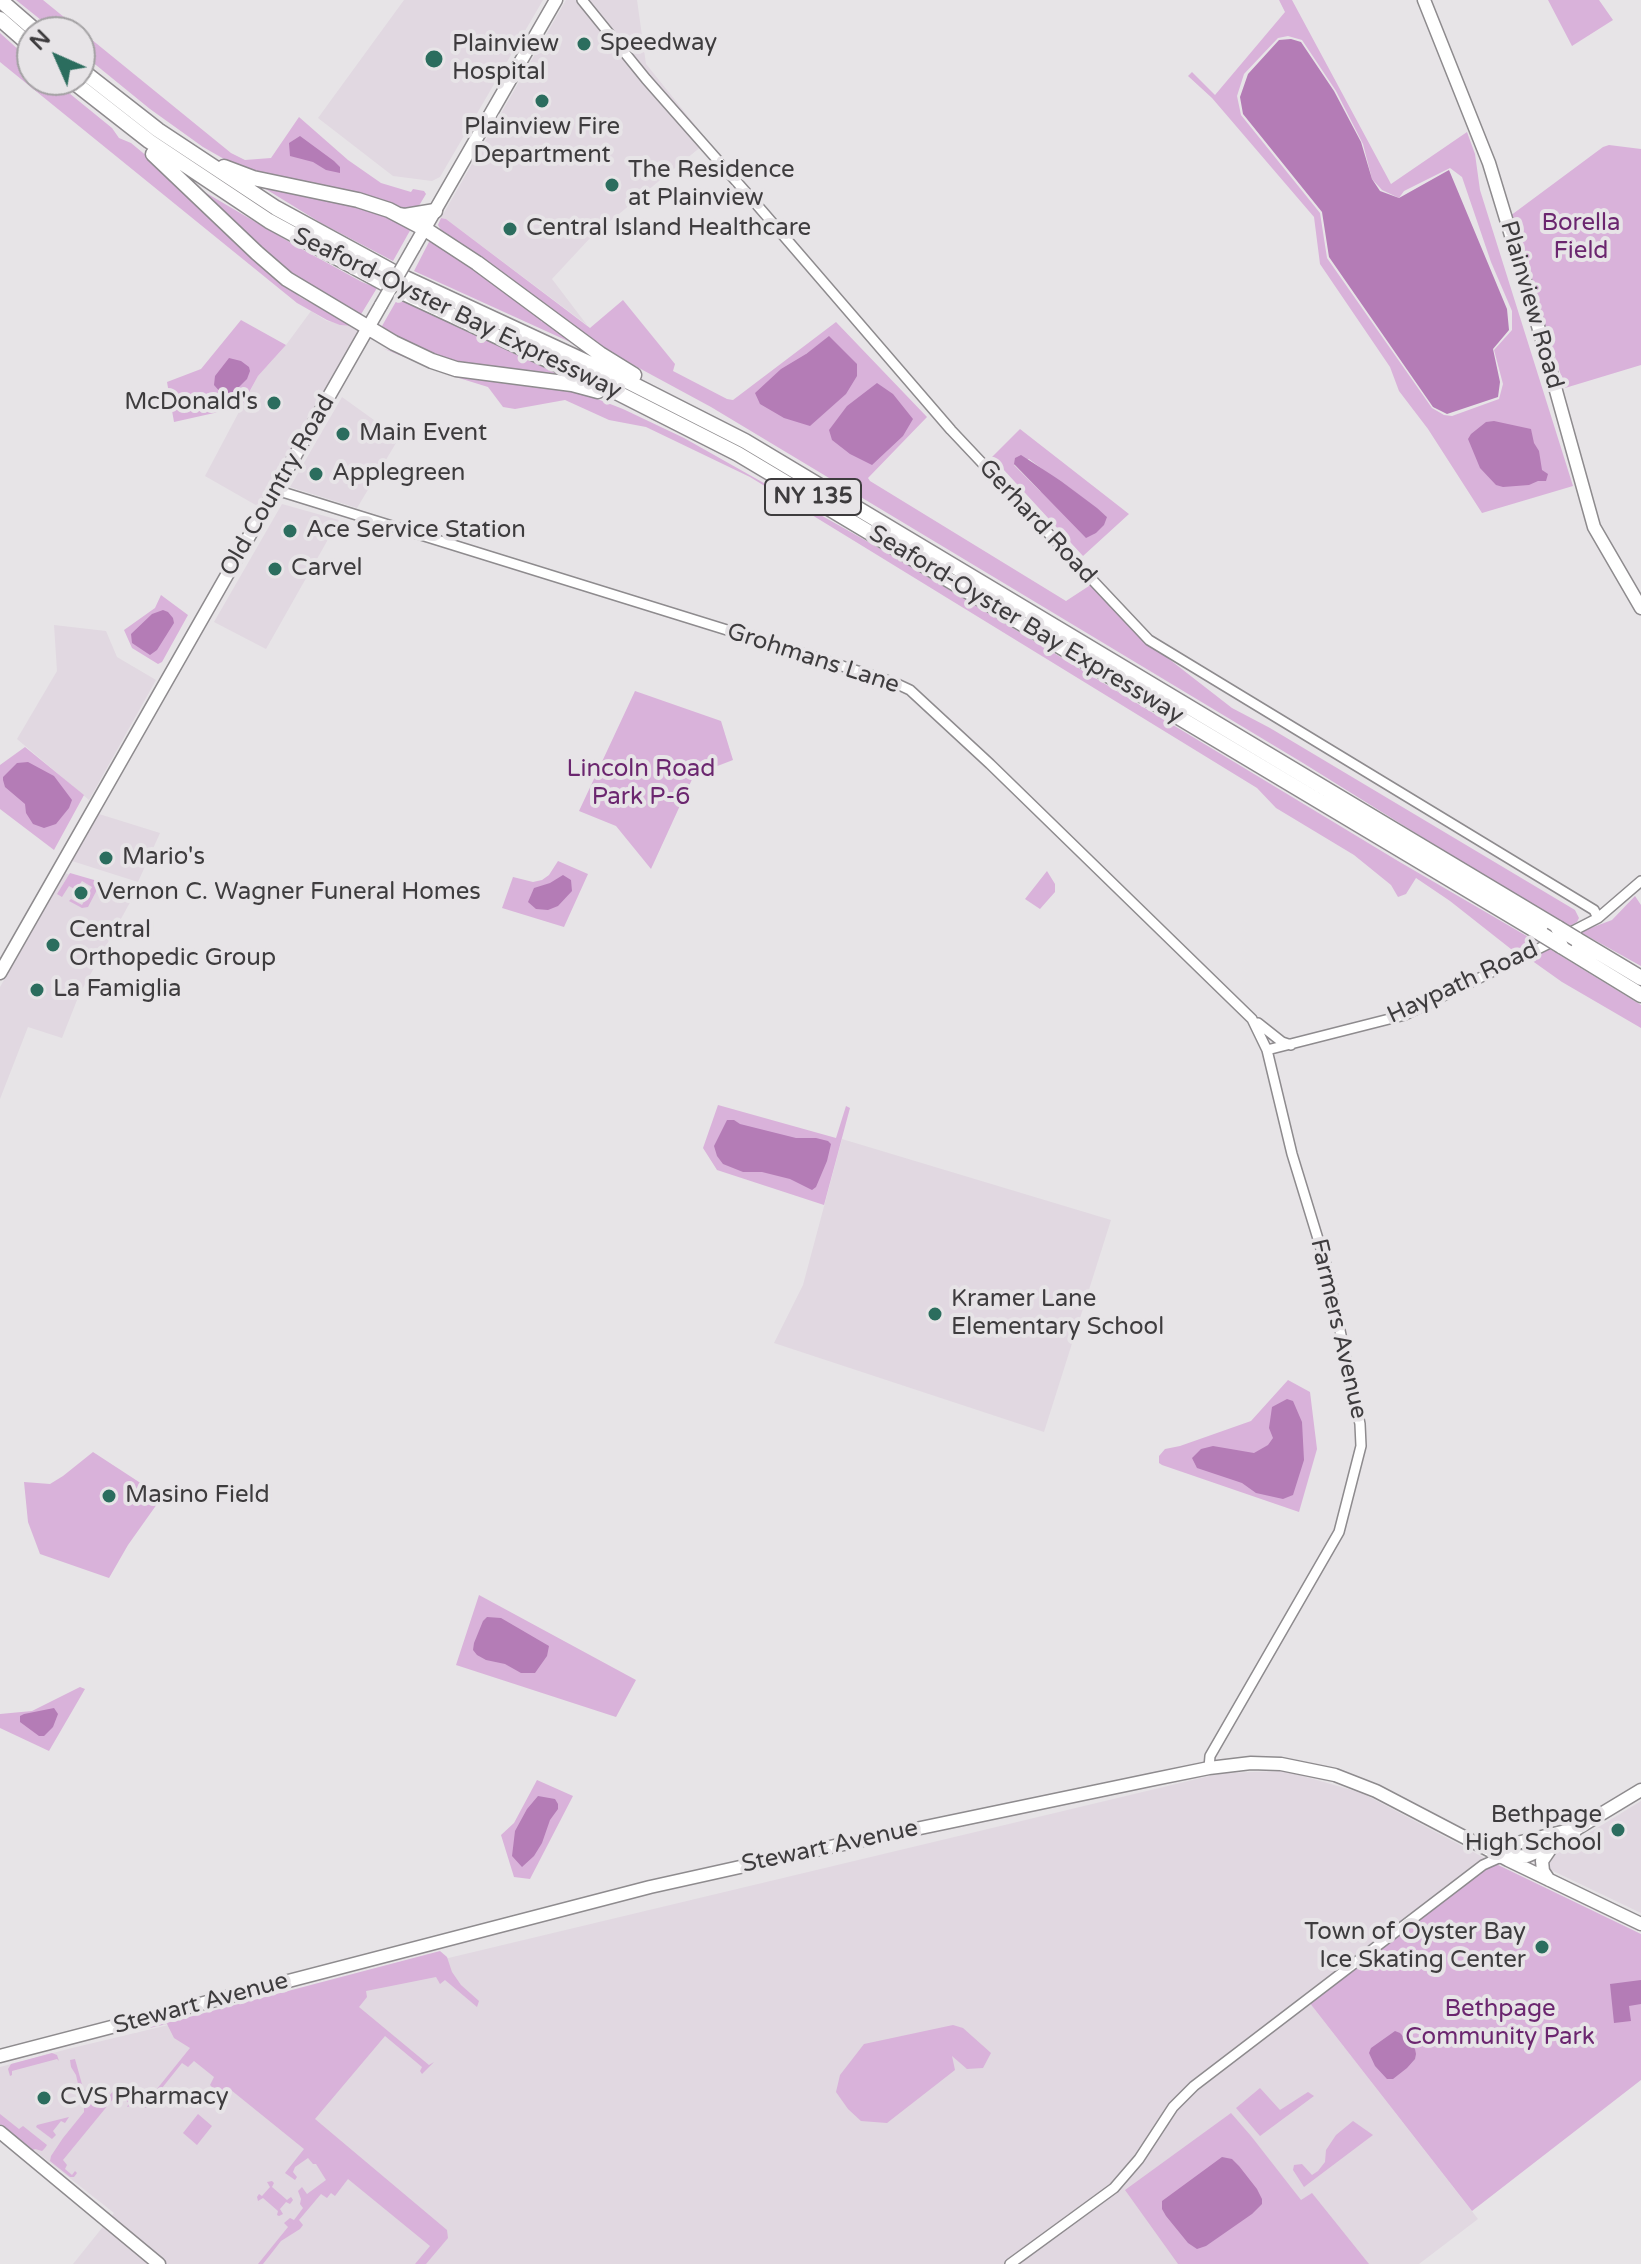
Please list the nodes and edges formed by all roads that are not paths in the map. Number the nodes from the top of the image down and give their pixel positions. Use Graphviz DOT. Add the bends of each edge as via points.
graph roads {
  1 [pos="0,0"];
  2 [pos="556,0"];
  3 [pos="582,0"];
  4 [pos="1424,0"];
  5 [pos="18,16"];
  6 [pos="0,19"];
  7 [pos="16,33"];
  8 [pos="96,91"];
  9 [pos="94,96"];
  10 [pos="94,96"];
  11 [pos="158,130"];
  12 [pos="391,211"];
  13 [pos="435,211"];
  14 [pos="425,229"];
  15 [pos="368,328"];
  16 [pos="699,425"];
  17 [pos="276,490"];
  18 [pos="1641,608"];
  19 [pos="1641,881"];
  20 [pos="1598,918"];
  21 [pos="0,973"];
  22 [pos="1641,978"];
  23 [pos="1641,995"];
  24 [pos="1252,1019"];
  25 [pos="1291,1045"];
  26 [pos="1267,1050"];
  27 [pos="1209,1768"];
  28 [pos="1641,1790"];
  29 [pos="1578,1828"];
  30 [pos="1553,1845"];
  31 [pos="1501,1857"];
  32 [pos="1549,1880"];
  33 [pos="1641,1924"];
  34 [pos="0,2056"];
  35 [pos="0,2132"];
  36 [pos="159,2264"];
  37 [pos="1010,2264"];
  1 -- 5 [label="highway"];
  2 -- 13 [label="main road, Old Country Road"];
  3 -- 20 [label="street, Gerhard Road" via="951,430 1149,640 1594,910"];
  4 -- 18 [label="main road, Plainview Road" via="1489,163 1594,527"];
  6 -- 7 [label="highway"];
  8 -- 11 [label="highway, Seaford-Oyster Bay Expressway / NY 135"];
  9 -- 15 [label="highway" via="271,266"];
  10 -- 16 [label="highway, Seaford-Oyster Bay Expressway / NY 135" via="188,169 311,245 612,390"];
  11 -- 12 [label="highway" via="237,173"];
  11 -- 16 [label="highway, Seaford-Oyster Bay Expressway / NY 135" via="359,255"];
  12 -- 13 [label="highway" via="405,216"];
  12 -- 14 [label="highway"];
  13 -- 14 [label="main road, Old Country Road"];
  14 -- 15 [label="main road, Old Country Road, bridge"];
  14 -- 16 [label="highway"];
  15 -- 16 [label="highway" via="411,353 456,369 590,388"];
  15 -- 17 [label="main road, Old Country Road"];
  16 -- 22 [label="highway, Seaford-Oyster Bay Expressway / NY 135, bridge" via="827,488"];
  16 -- 23 [label="highway, Seaford-Oyster Bay Expressway / NY 135, bridge"];
  17 -- 21 [label="main road, Old Country Road"];
  17 -- 24 [label="street, Grohmans Lane" via="910,690"];
  19 -- 20 [label="street, Haypath Road"];
  20 -- 25 [label="street, Haypath Road" via="1405,1015"];
  24 -- 25 [label="street"];
  24 -- 26 [label="street, Grohmans Lane"];
  25 -- 26 [label="street, Haypath Road"];
  26 -- 27 [label="street, Farmers Avenue" via="1326,1265 1361,1446 1339,1532 1210,1756"];
  27 -- 31 [label="main road, Stewart Avenue" via="1281,1764 1345,1778"];
  27 -- 34 [label="main road, Stewart Avenue" via="650,1887"];
  28 -- 29 [label="main road"];
  29 -- 30 [label="main road"];
  29 -- 31 [label="main road" via="1513,1844"];
  30 -- 31 [label="main road" via="1527,1856"];
  30 -- 32 [label="main road" via="1542,1861"];
  31 -- 32 [label="main road, Stewart Avenue"];
  31 -- 37 [label="street" via="1483,1865 1194,2086 1114,2188"];
  32 -- 33 [label="main road, Stewart Avenue"];
  35 -- 36 [label="main road"];
}
